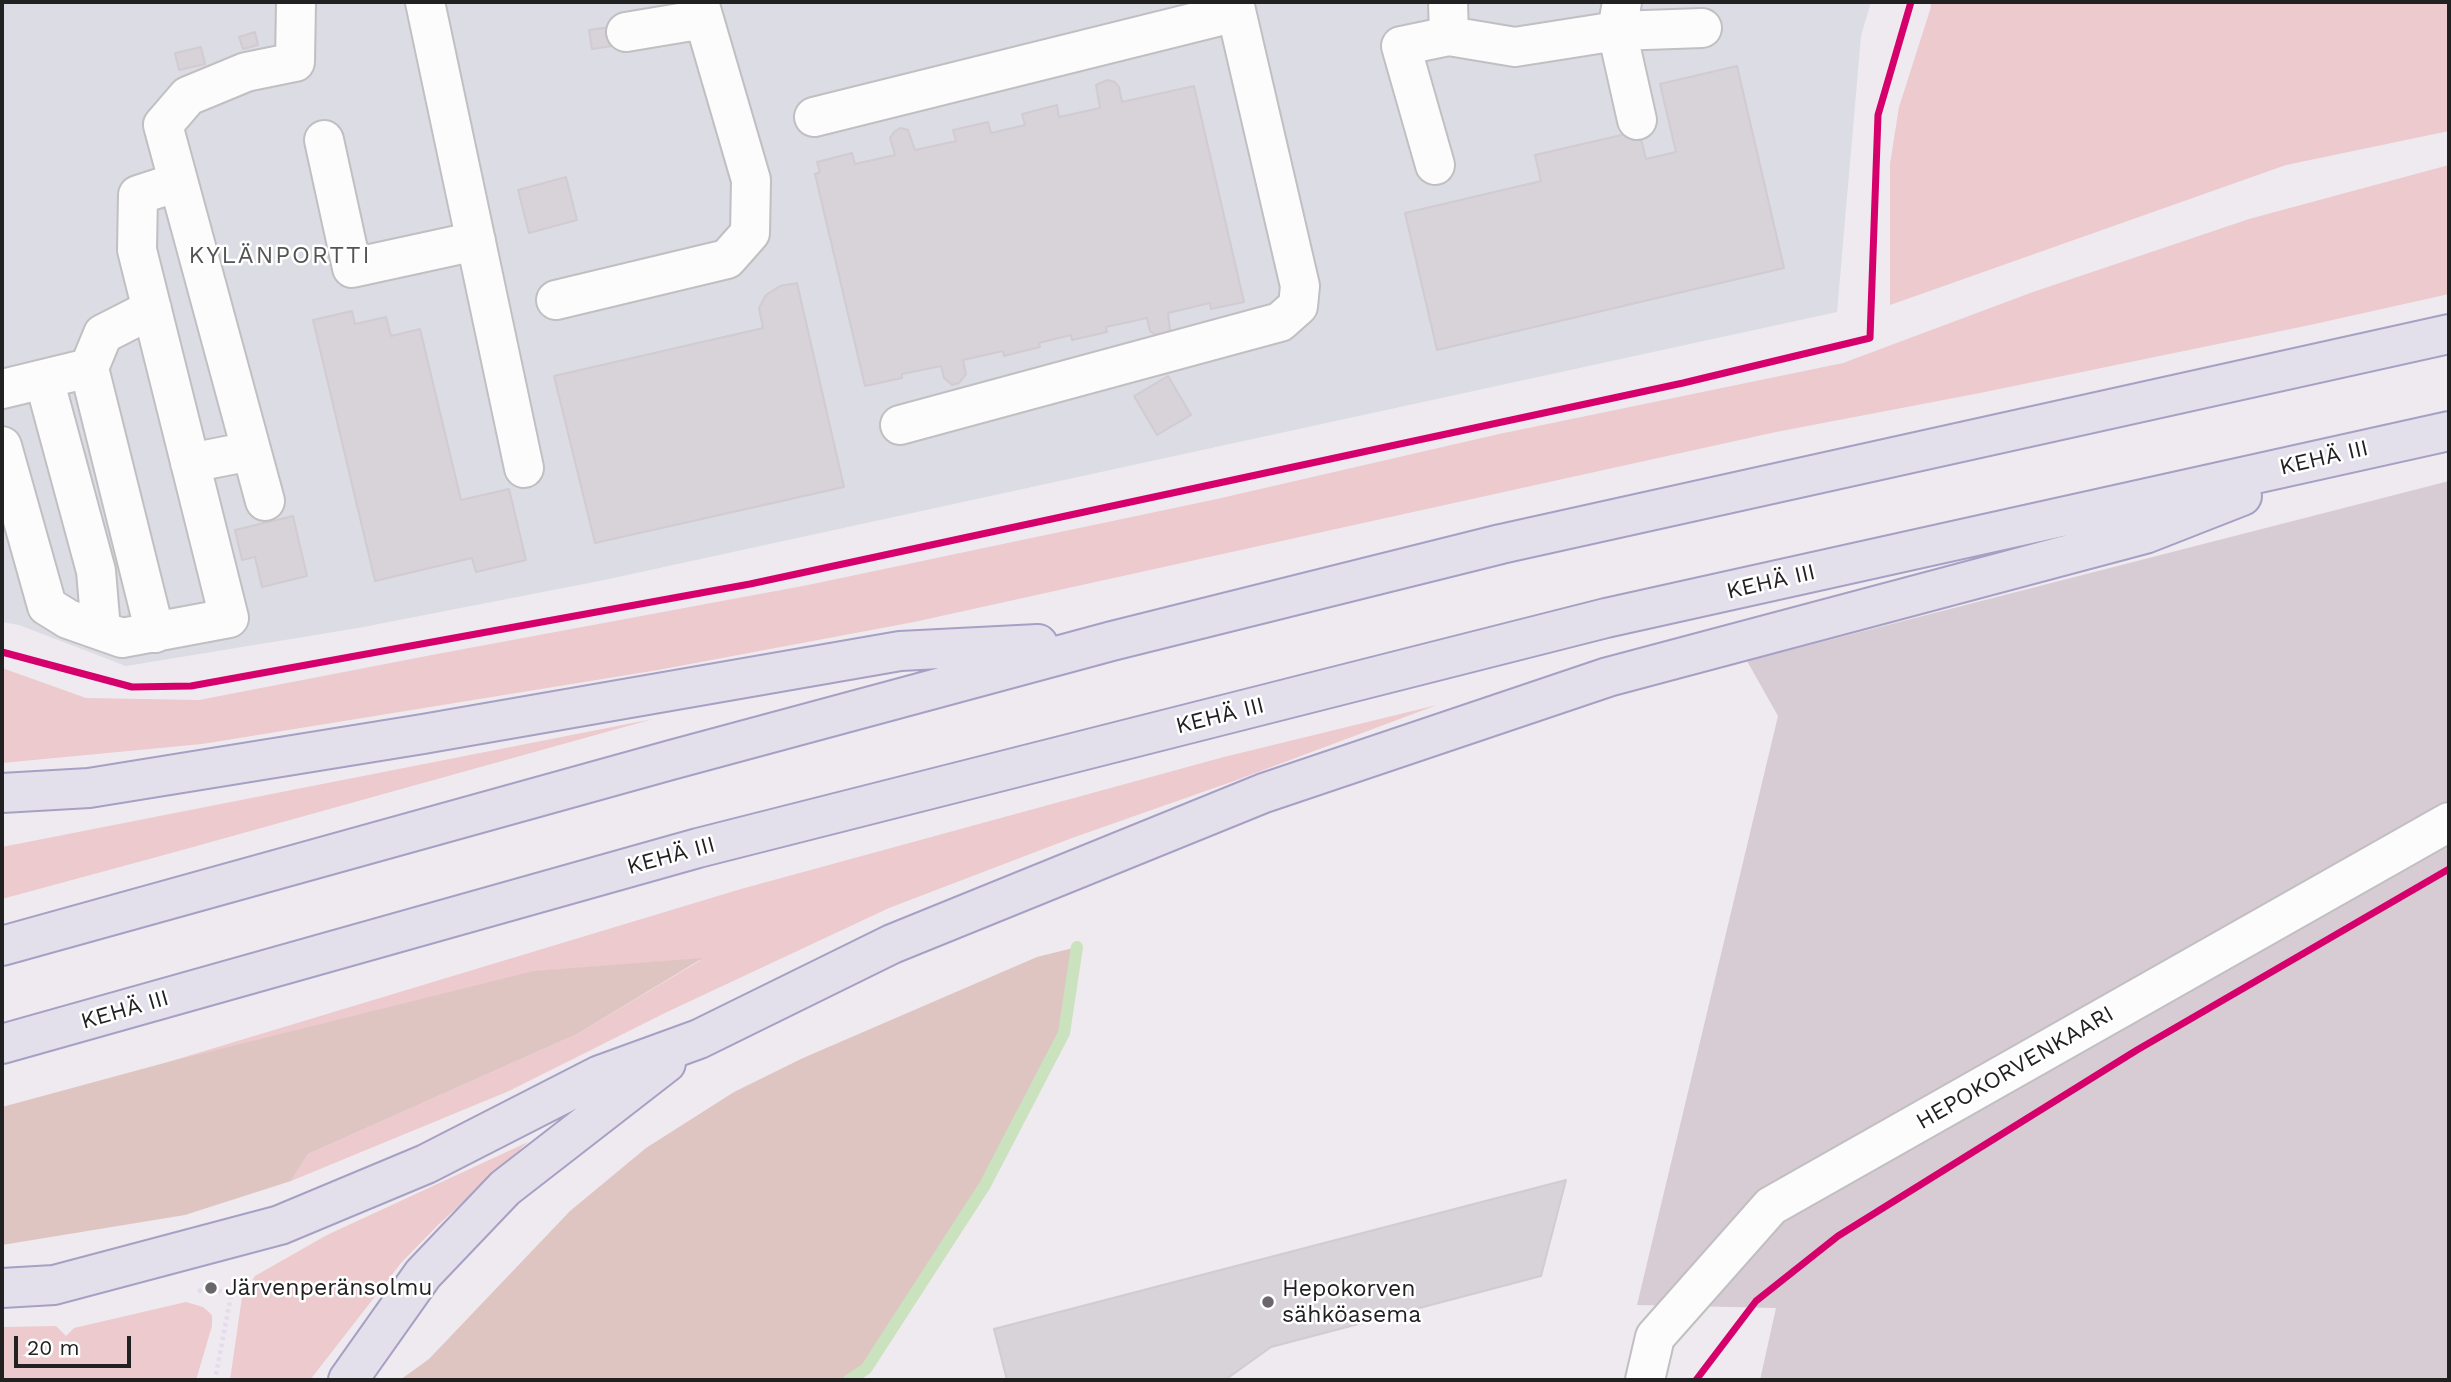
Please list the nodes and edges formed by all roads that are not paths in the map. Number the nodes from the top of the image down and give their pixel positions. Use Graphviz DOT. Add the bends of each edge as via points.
graph roads {
  1 [pos="296,2"];
  2 [pos="425,2"];
  3 [pos="1235,7"];
  4 [pos="701,11"];
  5 [pos="1619,16"];
  6 [pos="1448,19"];
  7 [pos="1702,28"];
  8 [pos="626,32"];
  9 [pos="814,117"];
  10 [pos="1637,120"];
  11 [pos="324,139"];
  12 [pos="1436,165"];
  13 [pos="178,182"];
  14 [pos="476,241"];
  15 [pos="555,300"];
  16 [pos="152,309"];
  17 [pos="2449,334"];
  18 [pos="89,368"];
  19 [pos="44,379"];
  20 [pos="2,389"];
  21 [pos="900,425"];
  22 [pos="2449,431"];
  23 [pos="2,446"];
  24 [pos="2370,448"];
  25 [pos="251,451"];
  26 [pos="190,463"];
  27 [pos="524,468"];
  28 [pos="265,501"];
  29 [pos="101,630"];
  30 [pos="155,633"];
  31 [pos="1112,641"];
  32 [pos="89,788"];
  33 [pos="2,793"];
  34 [pos="2,812"];
  35 [pos="2449,822"];
  36 [pos="2,946"];
  37 [pos="699,1039"];
  38 [pos="2,1044"];
  39 [pos="2,1288"];
  40 [pos="348,1380"];
  41 [pos="1645,1380"];
  1 -- 13 [label="street" via="295,62 246,72 188,96 163,125"];
  2 -- 14 [label="street"];
  3 -- 9 [label="street"];
  3 -- 21 [label="street" via="1300,286 1298,306 1280,322"];
  4 -- 8 [label="street"];
  4 -- 15 [label="street" via="751,180 750,233 727,259"];
  5 -- 6 [label="street" via="1515,47"];
  5 -- 7 [label="street"];
  5 -- 10 [label="street"];
  6 -- 12 [label="street" via="1402,46"];
  11 -- 14 [label="street" via="352,268"];
  13 -- 16 [label="street" via="138,195 137,250"];
  13 -- 25 [label="street"];
  14 -- 27 [label="street"];
  16 -- 18 [label="street" via="103,334"];
  16 -- 26 [label="street"];
  17 -- 31 [label="highway" via="1515,541"];
  18 -- 19 [label="street"];
  18 -- 30 [label="street"];
  19 -- 20 [label="street"];
  19 -- 29 [label="street" via="96,571"];
  22 -- 24 [label="highway, KEHÄ III"];
  23 -- 29 [label="street" via="47,606"];
  24 -- 37 [label="highway" via="2145,534 1608,677 1264,793 892,944"];
  24 -- 38 [label="highway, KEHÄ III" via="1592,622 698,848"];
  25 -- 26 [label="street"];
  25 -- 28 [label="street"];
  26 -- 30 [label="street" via="229,618"];
  29 -- 30 [label="street" via="122,638"];
  31 -- 32 [label="highway" via="900,651"];
  31 -- 36 [label="highway"];
  32 -- 33 [label="highway"];
  32 -- 34 [label="highway"];
  35 -- 41 [label="street, HEPOKORVENKAARI" via="1771,1206 1655,1337"];
  37 -- 39 [label="highway" via="600,1075 426,1164 280,1225 54,1285"];
  37 -- 40 [label="highway" via="505,1188 423,1274"];
}
